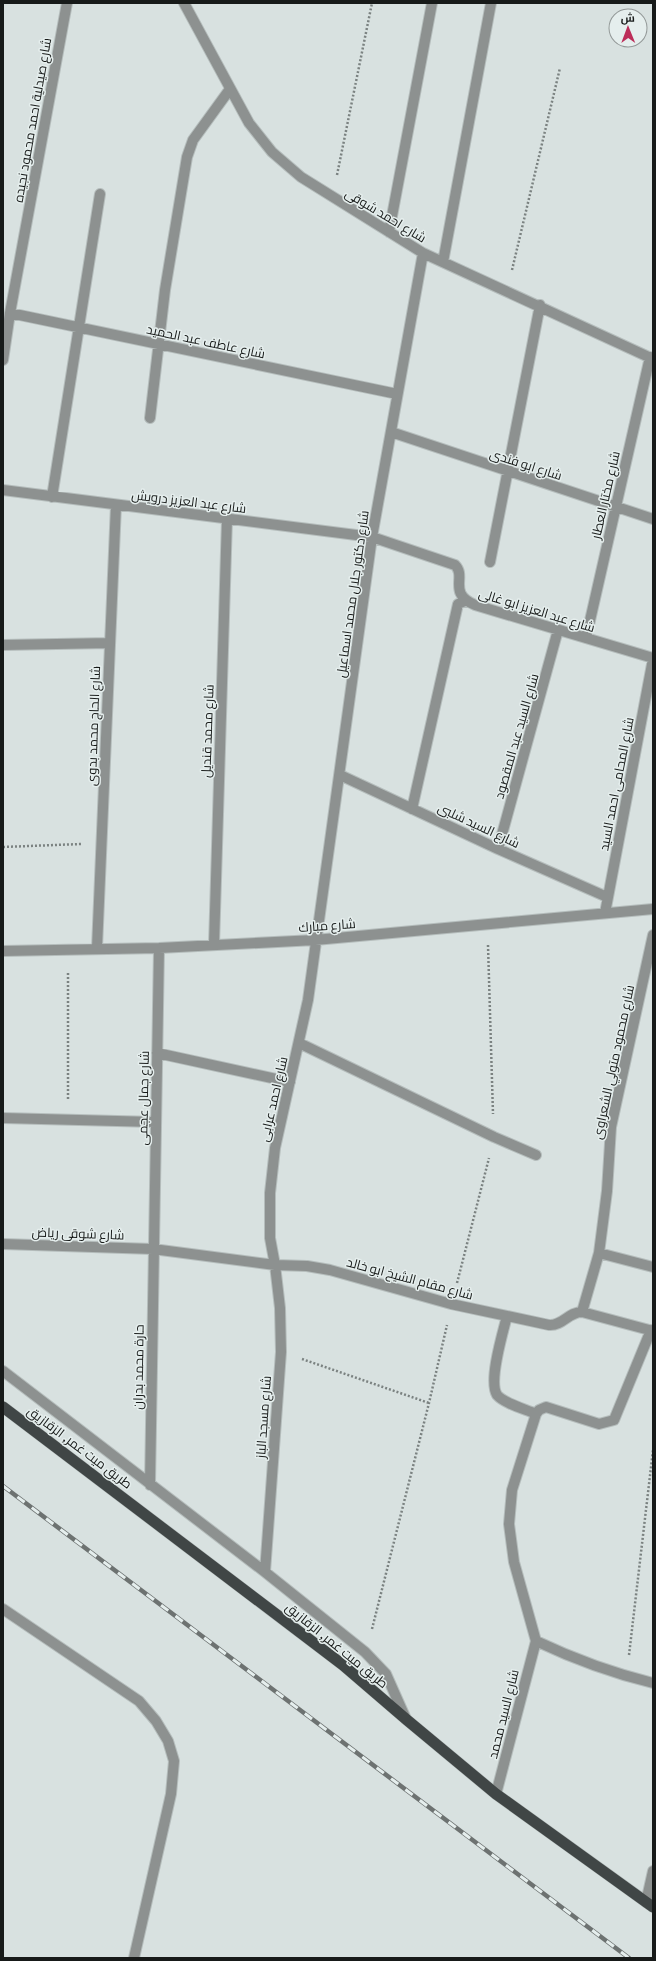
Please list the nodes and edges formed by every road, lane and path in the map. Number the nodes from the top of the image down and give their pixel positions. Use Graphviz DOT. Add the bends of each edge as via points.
graph roads {
  1 [pos="67,3"];
  2 [pos="184,3"];
  3 [pos="372,3"];
  4 [pos="432,3"];
  5 [pos="491,3"];
  6 [pos="560,68"];
  7 [pos="230,89"];
  8 [pos="100,194"];
  9 [pos="332,197"];
  10 [pos="389,232"];
  11 [pos="423,253"];
  12 [pos="443,262"];
  13 [pos="508,291"];
  14 [pos="540,305"];
  15 [pos="10,313"];
  16 [pos="79,328"];
  17 [pos="159,344"];
  18 [pos="652,358"];
  19 [pos="3,360"];
  20 [pos="397,394"];
  21 [pos="150,418"];
  22 [pos="391,432"];
  23 [pos="507,471"];
  24 [pos="3,490"];
  25 [pos="52,497"];
  26 [pos="116,505"];
  27 [pos="616,507"];
  28 [pos="227,519"];
  29 [pos="653,519"];
  30 [pos="372,537"];
  31 [pos="490,562"];
  32 [pos="465,600"];
  33 [pos="558,630"];
  34 [pos="586,638"];
  35 [pos="110,643"];
  36 [pos="3,644"];
  37 [pos="653,659"];
  38 [pos="340,775"];
  39 [pos="412,809"];
  40 [pos="102,843"];
  41 [pos="3,847"];
  42 [pos="498,849"];
  43 [pos="608,897"];
  44 [pos="653,909"];
  45 [pos="605,913"];
  46 [pos="487,924"];
  47 [pos="653,935"];
  48 [pos="315,940"];
  49 [pos="214,945"];
  50 [pos="97,948"];
  51 [pos="159,948"];
  52 [pos="68,949"];
  53 [pos="3,951"];
  54 [pos="299,1043"];
  55 [pos="157,1053"];
  56 [pos="290,1082"];
  57 [pos="3,1118"];
  58 [pos="68,1120"];
  59 [pos="155,1122"];
  60 [pos="494,1137"];
  61 [pos="536,1155"];
  62 [pos="3,1244"];
  63 [pos="153,1248"];
  64 [pos="599,1253"];
  65 [pos="275,1264"];
  66 [pos="653,1267"];
  67 [pos="451,1304"];
  68 [pos="582,1312"];
  69 [pos="507,1316"];
  70 [pos="652,1330"];
  71 [pos="281,1352"];
  72 [pos="3,1371"];
  73 [pos="429,1403"];
  74 [pos="3,1407"];
  75 [pos="536,1414"];
  76 [pos="653,1450"];
  77 [pos="150,1485"];
  78 [pos="264,1572"];
  79 [pos="3,1609"];
  80 [pos="536,1641"];
  81 [pos="366,1652"];
  82 [pos="627,1677"];
  83 [pos="653,1683"];
  84 [pos="407,1720"];
  85 [pos="496,1794"];
  86 [pos="653,1871"];
  87 [pos="649,1904"];
  88 [pos="134,1958"];
  1 -- 15 [label="street, شارع صيدلية احمد محمود نجيده"];
  2 -- 7 [label="street, شارع احمد شوقى"];
  3 -- 9 [label="path"];
  4 -- 10 [label="street"];
  5 -- 12 [label="street"];
  6 -- 13 [label="path"];
  7 -- 9 [label="street, شارع احمد شوقى" via="249,122 272,152 301,177"];
  7 -- 17 [label="street" via="193,140 187,157"];
  8 -- 16 [label="street"];
  9 -- 10 [label="street, شارع احمد شوقى"];
  10 -- 11 [label="street, شارع احمد شوقى"];
  11 -- 12 [label="street, شارع احمد شوقى"];
  11 -- 20 [label="street, شارع دكتور جلال محمد اسماعيل"];
  12 -- 13 [label="street, شارع احمد شوقى"];
  13 -- 14 [label="street, شارع احمد شوقى"];
  14 -- 18 [label="street, شارع احمد شوقى"];
  14 -- 23 [label="street"];
  15 -- 16 [label="street, شارع عاطف عبد الحميد"];
  15 -- 19 [label="street, شارع صيدلية احمد محمود نجيده"];
  16 -- 17 [label="street, شارع عاطف عبد الحميد"];
  16 -- 25 [label="street"];
  17 -- 20 [label="street, شارع عاطف عبد الحميد"];
  17 -- 21 [label="street"];
  18 -- 27 [label="street, شارع مختار العطار"];
  20 -- 22 [label="street, شارع دكتور جلال محمد اسماعيل"];
  22 -- 23 [label="street, شارع ابو فندى"];
  22 -- 30 [label="street, شارع دكتور جلال محمد اسماعيل"];
  23 -- 27 [label="street, شارع ابو فندى"];
  23 -- 31 [label="street"];
  24 -- 25 [label="street, شارع عبد العزيز درويش"];
  25 -- 26 [label="street, شارع عبد العزيز درويش"];
  26 -- 28 [label="street, شارع عبد العزيز درويش"];
  26 -- 35 [label="street, شارع الحاج محمد بدوى"];
  27 -- 29 [label="street, شارع ابو فندى"];
  27 -- 34 [label="street, شارع مختار العطار"];
  28 -- 30 [label="street, شارع عبد العزيز درويش"];
  28 -- 49 [label="street, شارع محمد قنديل"];
  30 -- 32 [label="street, شارع عبد العزيز ابو غالى" via="455,565 458,570 460,591"];
  30 -- 38 [label="street, شارع دكتور جلال محمد اسماعيل"];
  32 -- 33 [label="street, شارع عبد العزيز ابو غالى"];
  32 -- 39 [label="street" via="458,604"];
  33 -- 34 [label="street, شارع عبد العزيز ابو غالى"];
  33 -- 42 [label="street, شارع السيد عبد المقصود"];
  34 -- 37 [label="street, شارع عبد العزيز ابو غالى"];
  35 -- 36 [label="street"];
  35 -- 40 [label="street, شارع الحاج محمد بدوى"];
  37 -- 43 [label="street, شارع المحامى احمد السيد"];
  38 -- 39 [label="street, شارع السيد شلبى"];
  38 -- 48 [label="street, شارع دكتور جلال محمد اسماعيل"];
  39 -- 42 [label="street, شارع السيد شلبى"];
  40 -- 41 [label="path"];
  40 -- 50 [label="street, شارع الحاج محمد بدوى"];
  42 -- 43 [label="street, شارع السيد شلبى"];
  43 -- 45 [label="street, شارع المحامى احمد السيد"];
  44 -- 45 [label="street, شارع مبارك"];
  45 -- 46 [label="street, شارع مبارك"];
  46 -- 48 [label="street, شارع مبارك"];
  46 -- 60 [label="path"];
  47 -- 64 [label="street, شارع محمود متولي الشعراوى" via="611,1128 607,1191"];
  48 -- 49 [label="street, شارع مبارك"];
  48 -- 54 [label="street, شارع احمد عرابى" via="308,1000"];
  49 -- 51 [label="street, شارع مبارك"];
  50 -- 51 [label="street, شارع مبارك"];
  50 -- 52 [label="street, شارع مبارك"];
  51 -- 55 [label="street, شارع جمال عجمى"];
  52 -- 53 [label="street, شارع مبارك"];
  52 -- 58 [label="path"];
  54 -- 56 [label="street, شارع احمد عرابى"];
  54 -- 60 [label="street"];
  55 -- 56 [label="street"];
  55 -- 59 [label="street, شارع جمال عجمى"];
  56 -- 65 [label="street, شارع احمد عرابى" via="275,1148 270,1193 270,1238"];
  57 -- 58 [label="street"];
  58 -- 59 [label="street"];
  59 -- 63 [label="street, شارع جمال عجمى"];
  60 -- 61 [label="street"];
  60 -- 67 [label="path"];
  62 -- 63 [label="street, شارع شوقى رياض"];
  63 -- 65 [label="street, شارع مقام الشيخ ابو خالد"];
  63 -- 77 [label="street, حارة محمد بدران"];
  64 -- 66 [label="street"];
  64 -- 68 [label="street, شارع محمود متولي الشعراوى"];
  65 -- 67 [label="street, شارع مقام الشيخ ابو خالد" via="330,1270"];
  65 -- 71 [label="street, شارع مسجد الباز"];
  67 -- 69 [label="street, شارع مقام الشيخ ابو خالد"];
  67 -- 73 [label="path"];
  68 -- 69 [label="street, شارع مقام الشيخ ابو خالد" via="572,1313 554,1326"];
  68 -- 70 [label="street"];
  69 -- 75 [label="street" via="494,1375 494,1389 498,1396 507,1402"];
  70 -- 75 [label="street" via="614,1420 599,1424 546,1407"];
  71 -- 73 [label="path"];
  71 -- 78 [label="street, شارع مسجد الباز"];
  72 -- 77 [label="street"];
  73 -- 81 [label="path"];
  74 -- 84 [label="highway, طريق ميت غمر, الزقازيق" via="343,1665"];
  75 -- 80 [label="street" via="512,1490 510,1524 514,1562"];
  76 -- 82 [label="path"];
  77 -- 78 [label="street"];
  78 -- 81 [label="street"];
  79 -- 88 [label="street" via="139,1702 156,1721 168,1741 174,1760 172,1794"];
  80 -- 82 [label="street" via="565,1655"];
  80 -- 85 [label="street, شارع السيد محمد"];
  81 -- 84 [label="street" via="386,1674"];
  82 -- 83 [label="street"];
  84 -- 85 [label="highway, طريق ميت غمر, الزقازيق"];
  85 -- 87 [label="highway, طريق ميت غمر, الزقازيق"];
  86 -- 87 [label="street"];
}
